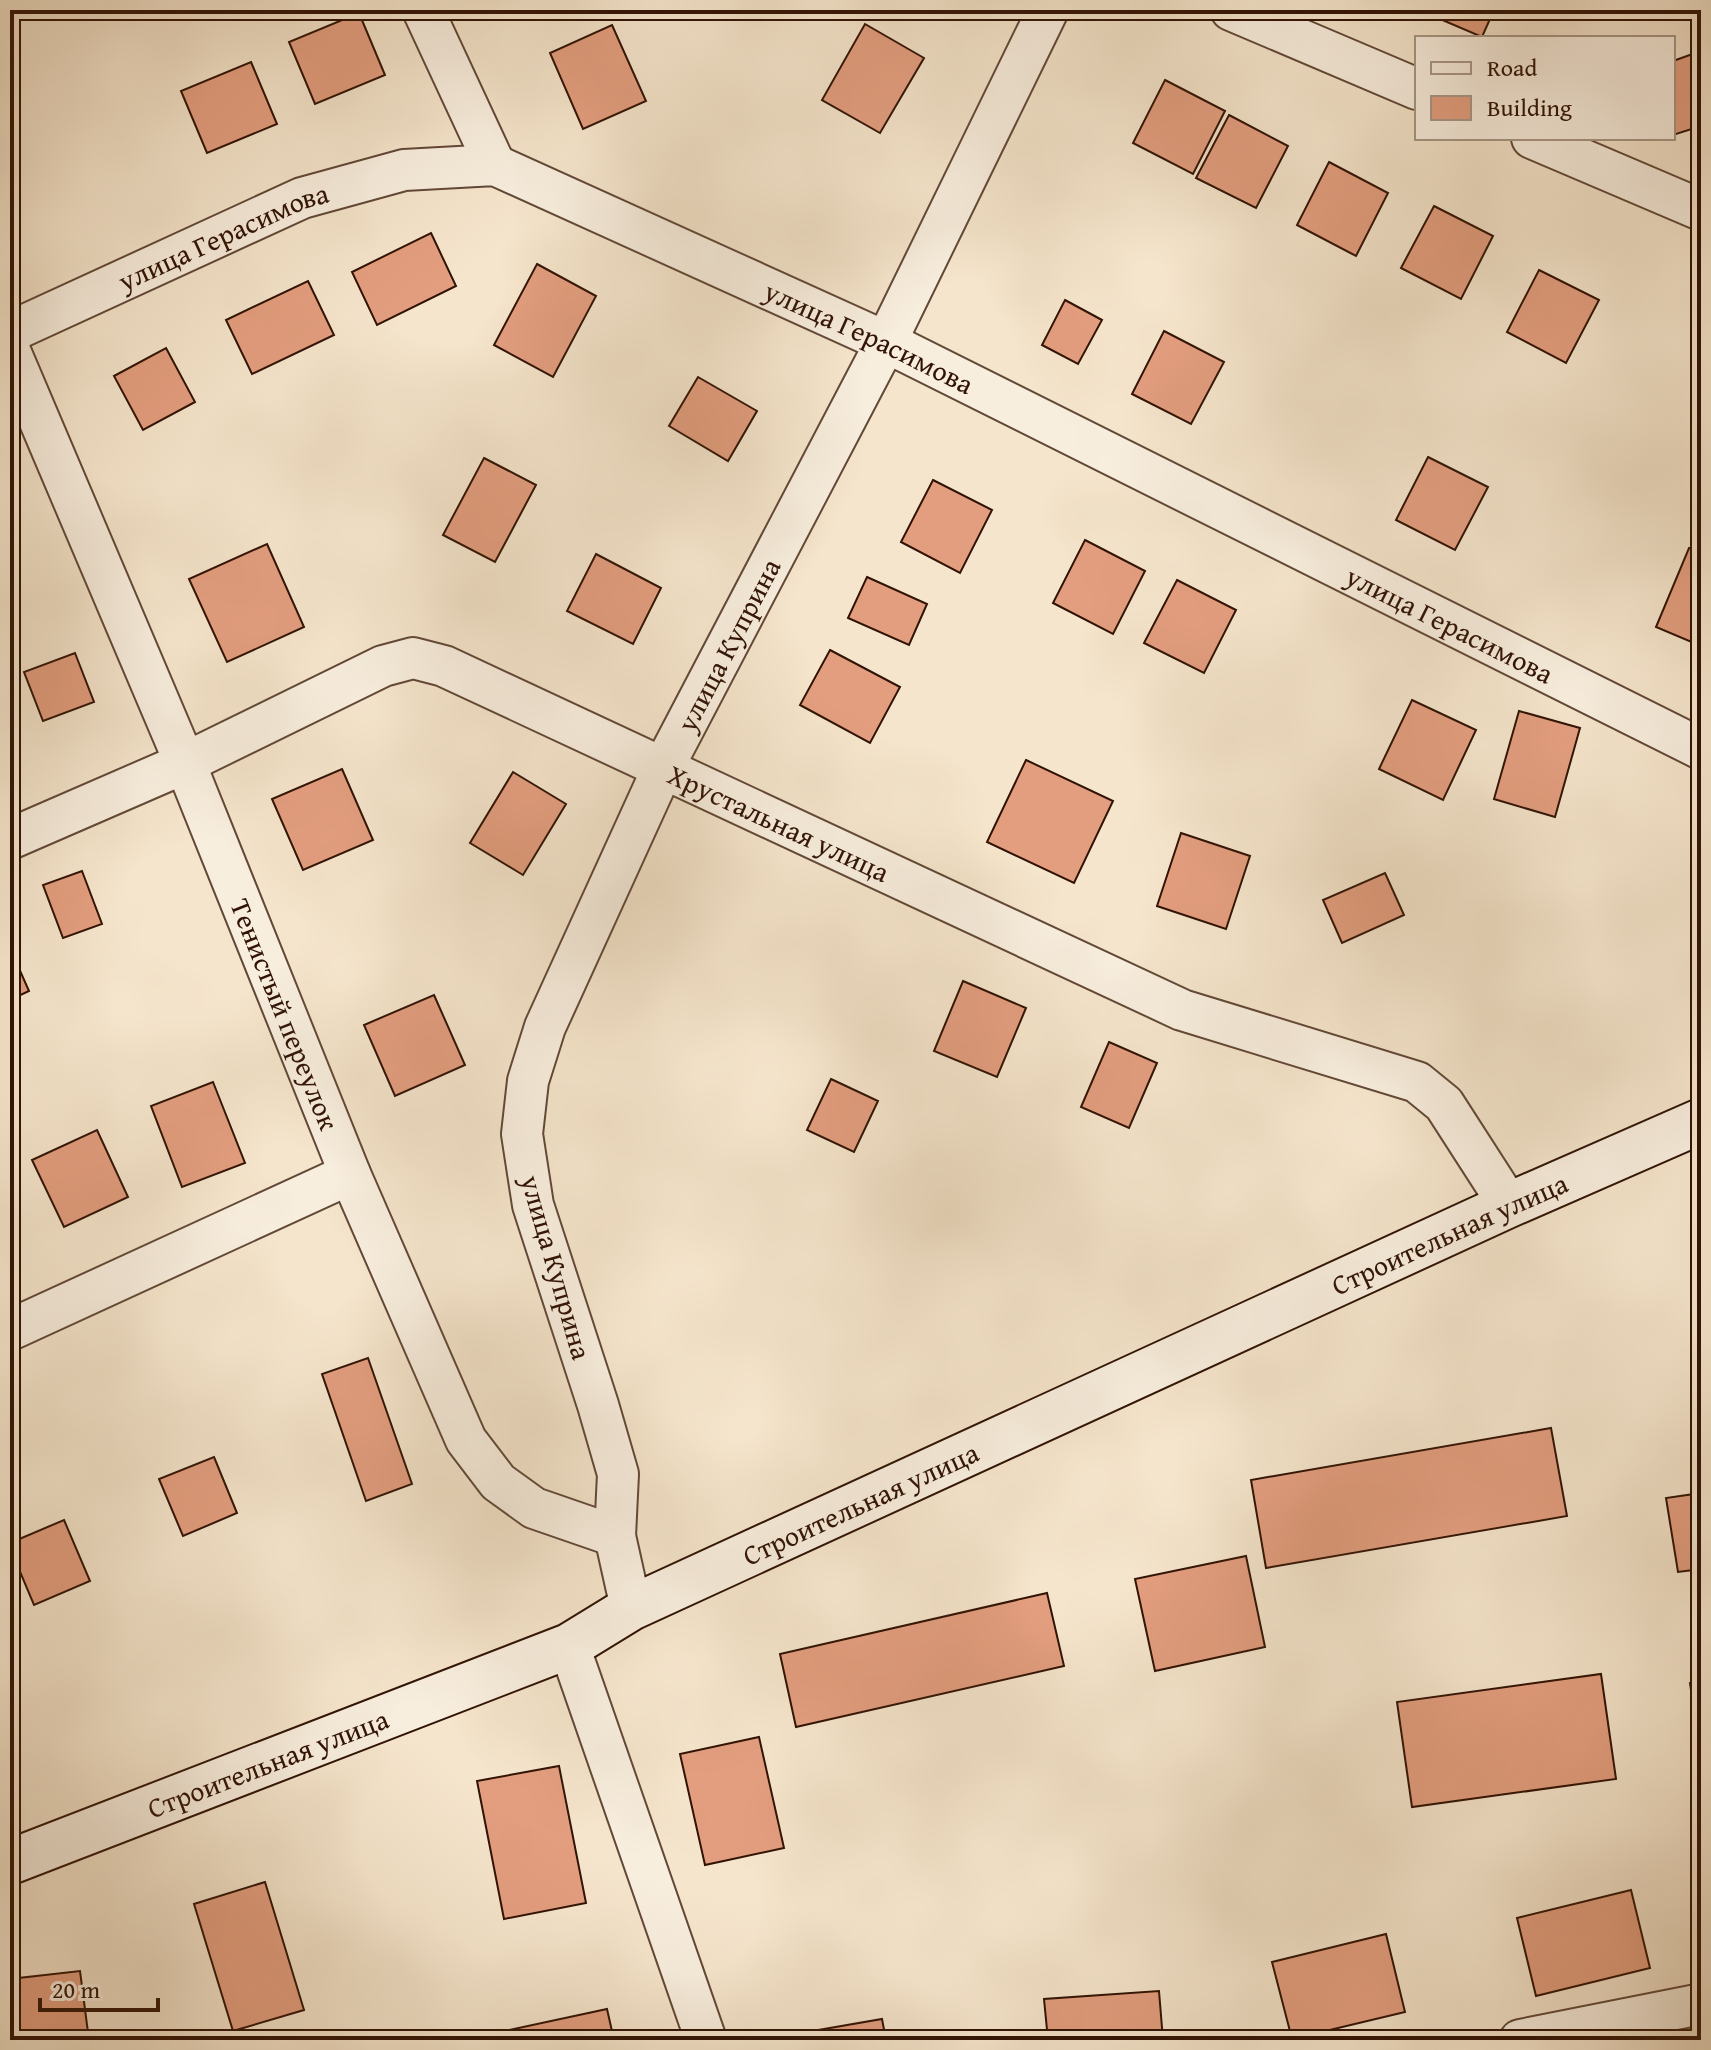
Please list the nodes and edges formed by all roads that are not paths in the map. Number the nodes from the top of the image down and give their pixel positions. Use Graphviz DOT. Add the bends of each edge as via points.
graph roads {
  1 [pos="423,10"];
  2 [pos="1048,10"];
  3 [pos="1231,10"];
  4 [pos="1415,88"];
  5 [pos="1537,140"];
  6 [pos="495,165"];
  7 [pos="1701,210"];
  8 [pos="10,332"];
  9 [pos="886,342"];
  10 [pos="10,351"];
  11 [pos="1701,749"];
  12 [pos="185,763"];
  13 [pos="663,768"];
  14 [pos="10,839"];
  15 [pos="1701,1121"];
  16 [pos="350,1174"];
  17 [pos="1509,1205"];
  18 [pos="10,1330"];
  19 [pos="615,1536"];
  20 [pos="631,1608"];
  21 [pos="569,1646"];
  22 [pos="10,1862"];
  23 [pos="1701,2004"];
  24 [pos="706,2040"];
  25 [pos="1520,2040"];
  1 -- 6 [label="street"];
  2 -- 9 [label="street, улица Куприна"];
  3 -- 4 [label="street"];
  5 -- 7 [label="street"];
  6 -- 8 [label="street, улица Герасимова" via="404,170 302,198"];
  6 -- 9 [label="street, улица Герасимова"];
  9 -- 11 [label="street, улица Герасимова"];
  9 -- 13 [label="street, улица Куприна"];
  10 -- 12 [label="street, Тенистый переулок"];
  12 -- 13 [label="street, Хрустальная улица" via="383,666 413,658 444,666"];
  12 -- 14 [label="street, Хрустальная улица"];
  12 -- 16 [label="street, Тенистый переулок"];
  13 -- 17 [label="street, Хрустальная улица" via="1182,1010 1417,1082 1444,1104"];
  13 -- 19 [label="street, улица Куприна" via="545,1027 528,1081 522,1134 533,1205 618,1474"];
  15 -- 17 [label="main road, Строительная улица"];
  16 -- 18 [label="street"];
  16 -- 19 [label="street, Тенистый переулок" via="466,1440 498,1482 534,1508"];
  17 -- 20 [label="main road, Строительная улица"];
  19 -- 20 [label="street"];
  20 -- 21 [label="main road, Строительная улица"];
  21 -- 22 [label="main road, Строительная улица"];
  21 -- 24 [label="street"];
  23 -- 25 [label="street"];
}
